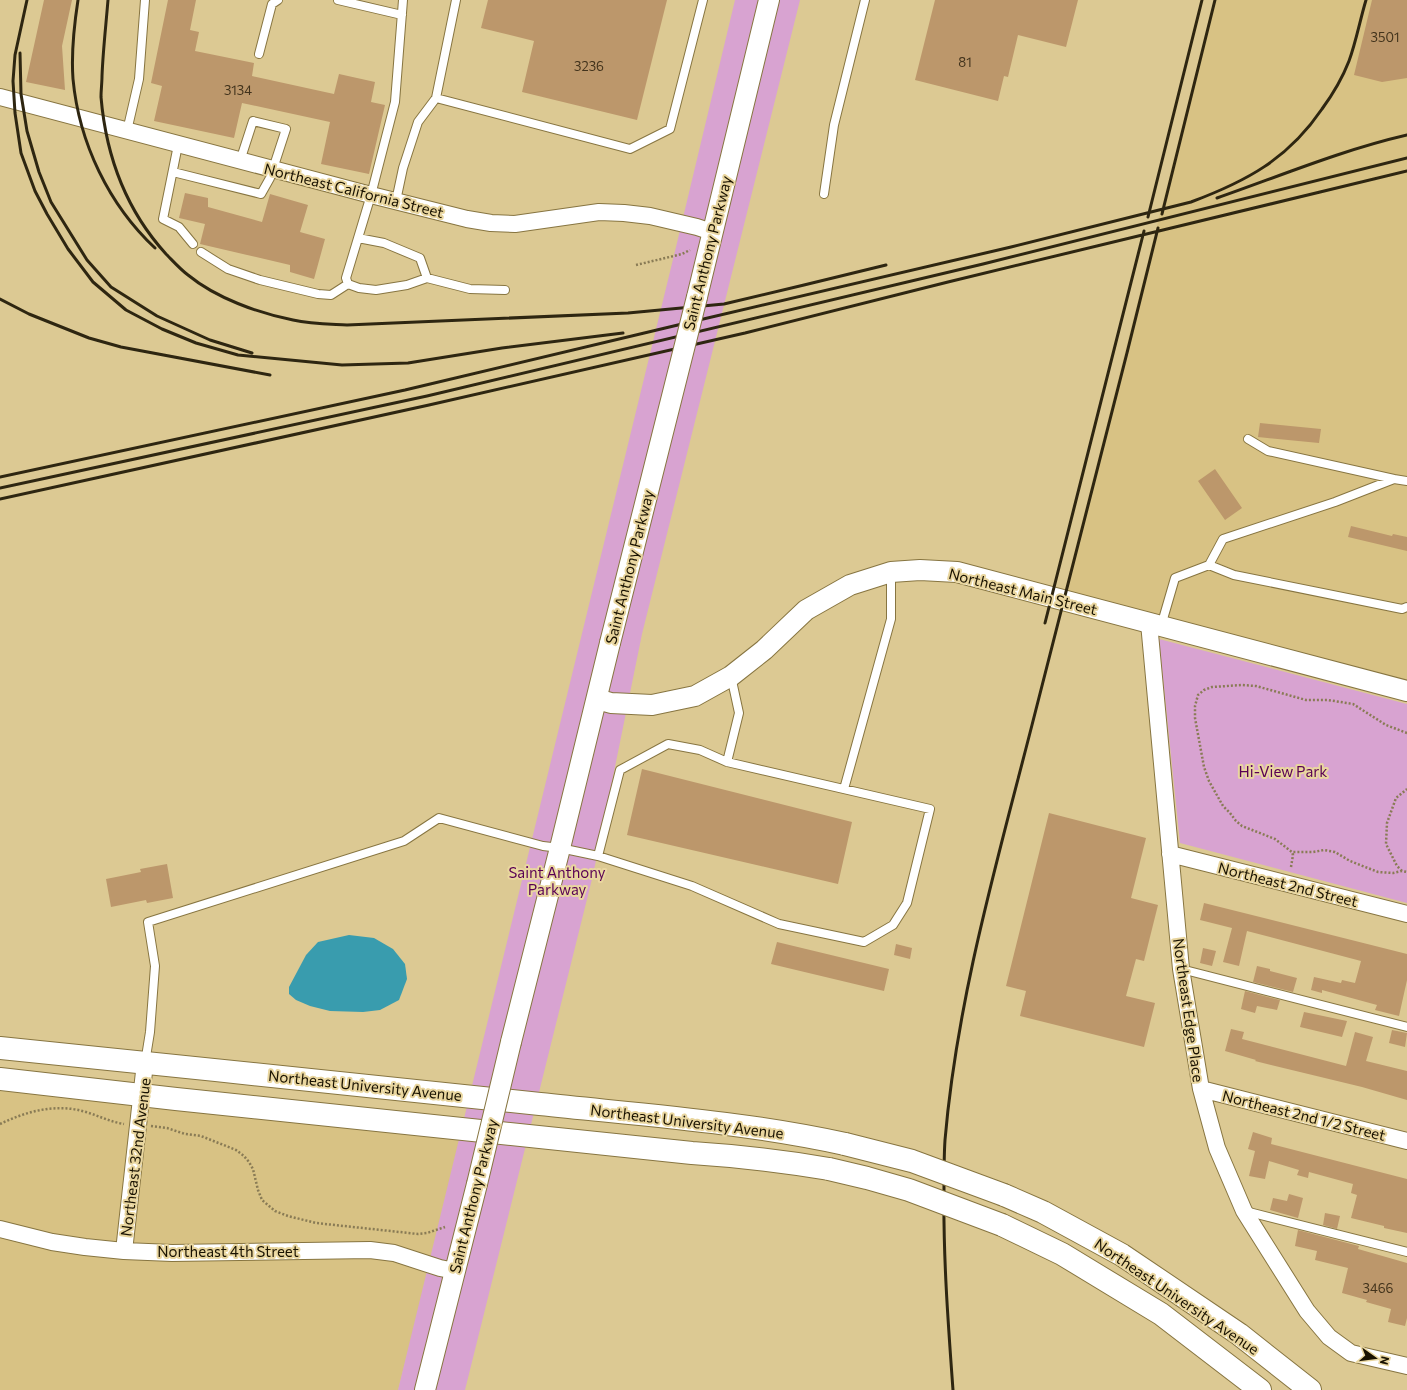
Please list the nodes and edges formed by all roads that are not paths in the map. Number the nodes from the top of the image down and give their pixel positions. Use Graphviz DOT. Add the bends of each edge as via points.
graph roads {
  1 [pos="145,0"];
  2 [pos="278,0"];
  3 [pos="338,0"];
  4 [pos="403,0"];
  5 [pos="456,0"];
  6 [pos="703,0"];
  7 [pos="769,0"];
  8 [pos="865,0"];
  9 [pos="402,14"];
  10 [pos="260,54"];
  11 [pos="0,97"];
  12 [pos="436,98"];
  13 [pos="127,131"];
  14 [pos="178,145"];
  15 [pos="240,161"];
  16 [pos="272,170"];
  17 [pos="173,172"];
  18 [pos="824,194"];
  19 [pos="371,195"];
  20 [pos="396,202"];
  21 [pos="712,232"];
  22 [pos="358,238"];
  23 [pos="193,244"];
  24 [pos="201,252"];
  25 [pos="427,278"];
  26 [pos="348,284"];
  27 [pos="505,290"];
  28 [pos="1248,439"];
  29 [pos="1394,479"];
  30 [pos="1407,481"];
  31 [pos="1209,565"];
  32 [pos="892,572"];
  33 [pos="1407,607"];
  34 [pos="1155,624"];
  35 [pos="731,676"];
  36 [pos="1407,691"];
  37 [pos="597,699"];
  38 [pos="727,762"];
  39 [pos="844,789"];
  40 [pos="560,848"];
  41 [pos="1170,854"];
  42 [pos="598,856"];
  43 [pos="1407,914"];
  44 [pos="1182,969"];
  45 [pos="1407,1027"];
  46 [pos="0,1048"];
  47 [pos="146,1063"];
  48 [pos="0,1079"];
  49 [pos="1201,1090"];
  50 [pos="142,1094"];
  51 [pos="1407,1140"];
  52 [pos="1244,1211"];
  53 [pos="0,1229"];
  54 [pos="124,1250"];
  55 [pos="1407,1252"];
  56 [pos="455,1271"];
  57 [pos="1211,1353"];
  58 [pos="1407,1366"];
  59 [pos="425,1390"];
  60 [pos="1246,1390"];
  61 [pos="1260,1390"];
  62 [pos="1310,1390"];
  1 -- 13 [label="lane" via="139,79"];
  2 -- 10 [label="lane" via="272,4"];
  3 -- 9 [label="lane"];
  4 -- 9 [label="lane"];
  5 -- 12 [label="lane"];
  6 -- 12 [label="lane" via="670,129 630,148"];
  7 -- 21 [label="street, Saint Anthony Parkway"];
  8 -- 18 [label="lane" via="834,125"];
  9 -- 19 [label="lane" via="395,102"];
  11 -- 13 [label="street, Northeast California Street"];
  12 -- 20 [label="lane" via="418,122 403,168"];
  13 -- 14 [label="street, Northeast California Street"];
  14 -- 15 [label="street, Northeast California Street"];
  14 -- 17 [label="lane"];
  15 -- 16 [label="street, Northeast California Street"];
  15 -- 16 [label="lane" via="254,121 286,129"];
  16 -- 17 [label="lane" via="261,194"];
  16 -- 19 [label="street, Northeast California Street"];
  17 -- 23 [label="lane" via="163,219 179,227"];
  19 -- 20 [label="street, Northeast California Street"];
  19 -- 22 [label="lane"];
  20 -- 21 [label="street, Northeast California Street" via="491,223 516,224 599,212 650,216"];
  21 -- 37 [label="street, Saint Anthony Parkway, bridge"];
  22 -- 25 [label="lane" via="384,243 420,258"];
  22 -- 26 [label="lane" via="346,278"];
  24 -- 26 [label="lane" via="228,269 260,280 318,294 331,295"];
  25 -- 26 [label="lane" via="407,285 376,290"];
  25 -- 27 [label="lane" via="470,289"];
  28 -- 29 [label="lane" via="1268,451"];
  29 -- 30 [label="lane"];
  29 -- 31 [label="lane" via="1335,502 1223,539"];
  31 -- 33 [label="lane" via="1234,575 1402,609"];
  31 -- 34 [label="lane" via="1175,578"];
  32 -- 34 [label="street, Northeast Main Street" via="957,572"];
  32 -- 35 [label="street, Northeast Main Street" via="850,585 806,610 764,650"];
  32 -- 39 [label="lane" via="891,619"];
  34 -- 36 [label="street, Northeast Main Street"];
  34 -- 41 [label="street, Northeast Edge Place"];
  35 -- 37 [label="street, Northeast Main Street" via="695,696 652,705 611,703"];
  35 -- 38 [label="lane" via="738,712"];
  37 -- 40 [label="street, Saint Anthony Parkway"];
  38 -- 39 [label="lane"];
  38 -- 42 [label="lane" via="700,750 668,744 620,770"];
  39 -- 42 [label="lane" via="930,809 907,903 893,925 864,942 779,924 692,886"];
  40 -- 42 [label="lane"];
  40 -- 47 [label="lane" via="543,846 439,818 404,841 148,922 155,966"];
  40 -- 56 [label="street, Saint Anthony Parkway, bridge"];
  41 -- 43 [label="street, Northeast 2nd Street"];
  41 -- 44 [label="street, Northeast Edge Place"];
  44 -- 45 [label="lane"];
  44 -- 49 [label="street, Northeast Edge Place"];
  46 -- 47 [label="main road, Northeast University Avenue"];
  47 -- 50 [label="street, Northeast 32nd Avenue"];
  47 -- 62 [label="main road, Northeast University Avenue, bridge" via="701,1121 804,1135 912,1161 1042,1212 1122,1255 1239,1334"];
  48 -- 50 [label="main road, Northeast University Avenue"];
  49 -- 51 [label="street, Northeast 2nd 1/2 Street"];
  49 -- 52 [label="street, Northeast Edge Place" via="1217,1148"];
  50 -- 54 [label="street, Northeast 32nd Avenue"];
  50 -- 57 [label="main road, Northeast University Avenue, bridge" via="784,1161 867,1178 909,1190 1002,1225 1062,1254 1161,1314"];
  52 -- 55 [label="lane"];
  52 -- 58 [label="street, Northeast Edge Place" via="1307,1311 1329,1337 1351,1353"];
  53 -- 54 [label="street, Northeast 4th Street" via="58,1243"];
  54 -- 56 [label="street, Northeast 4th Street" via="172,1253 370,1250 394,1253"];
  56 -- 59 [label="street, Saint Anthony Parkway"];
  57 -- 60 [label="main road"];
  57 -- 61 [label="main road, Northeast University Avenue"];
}
